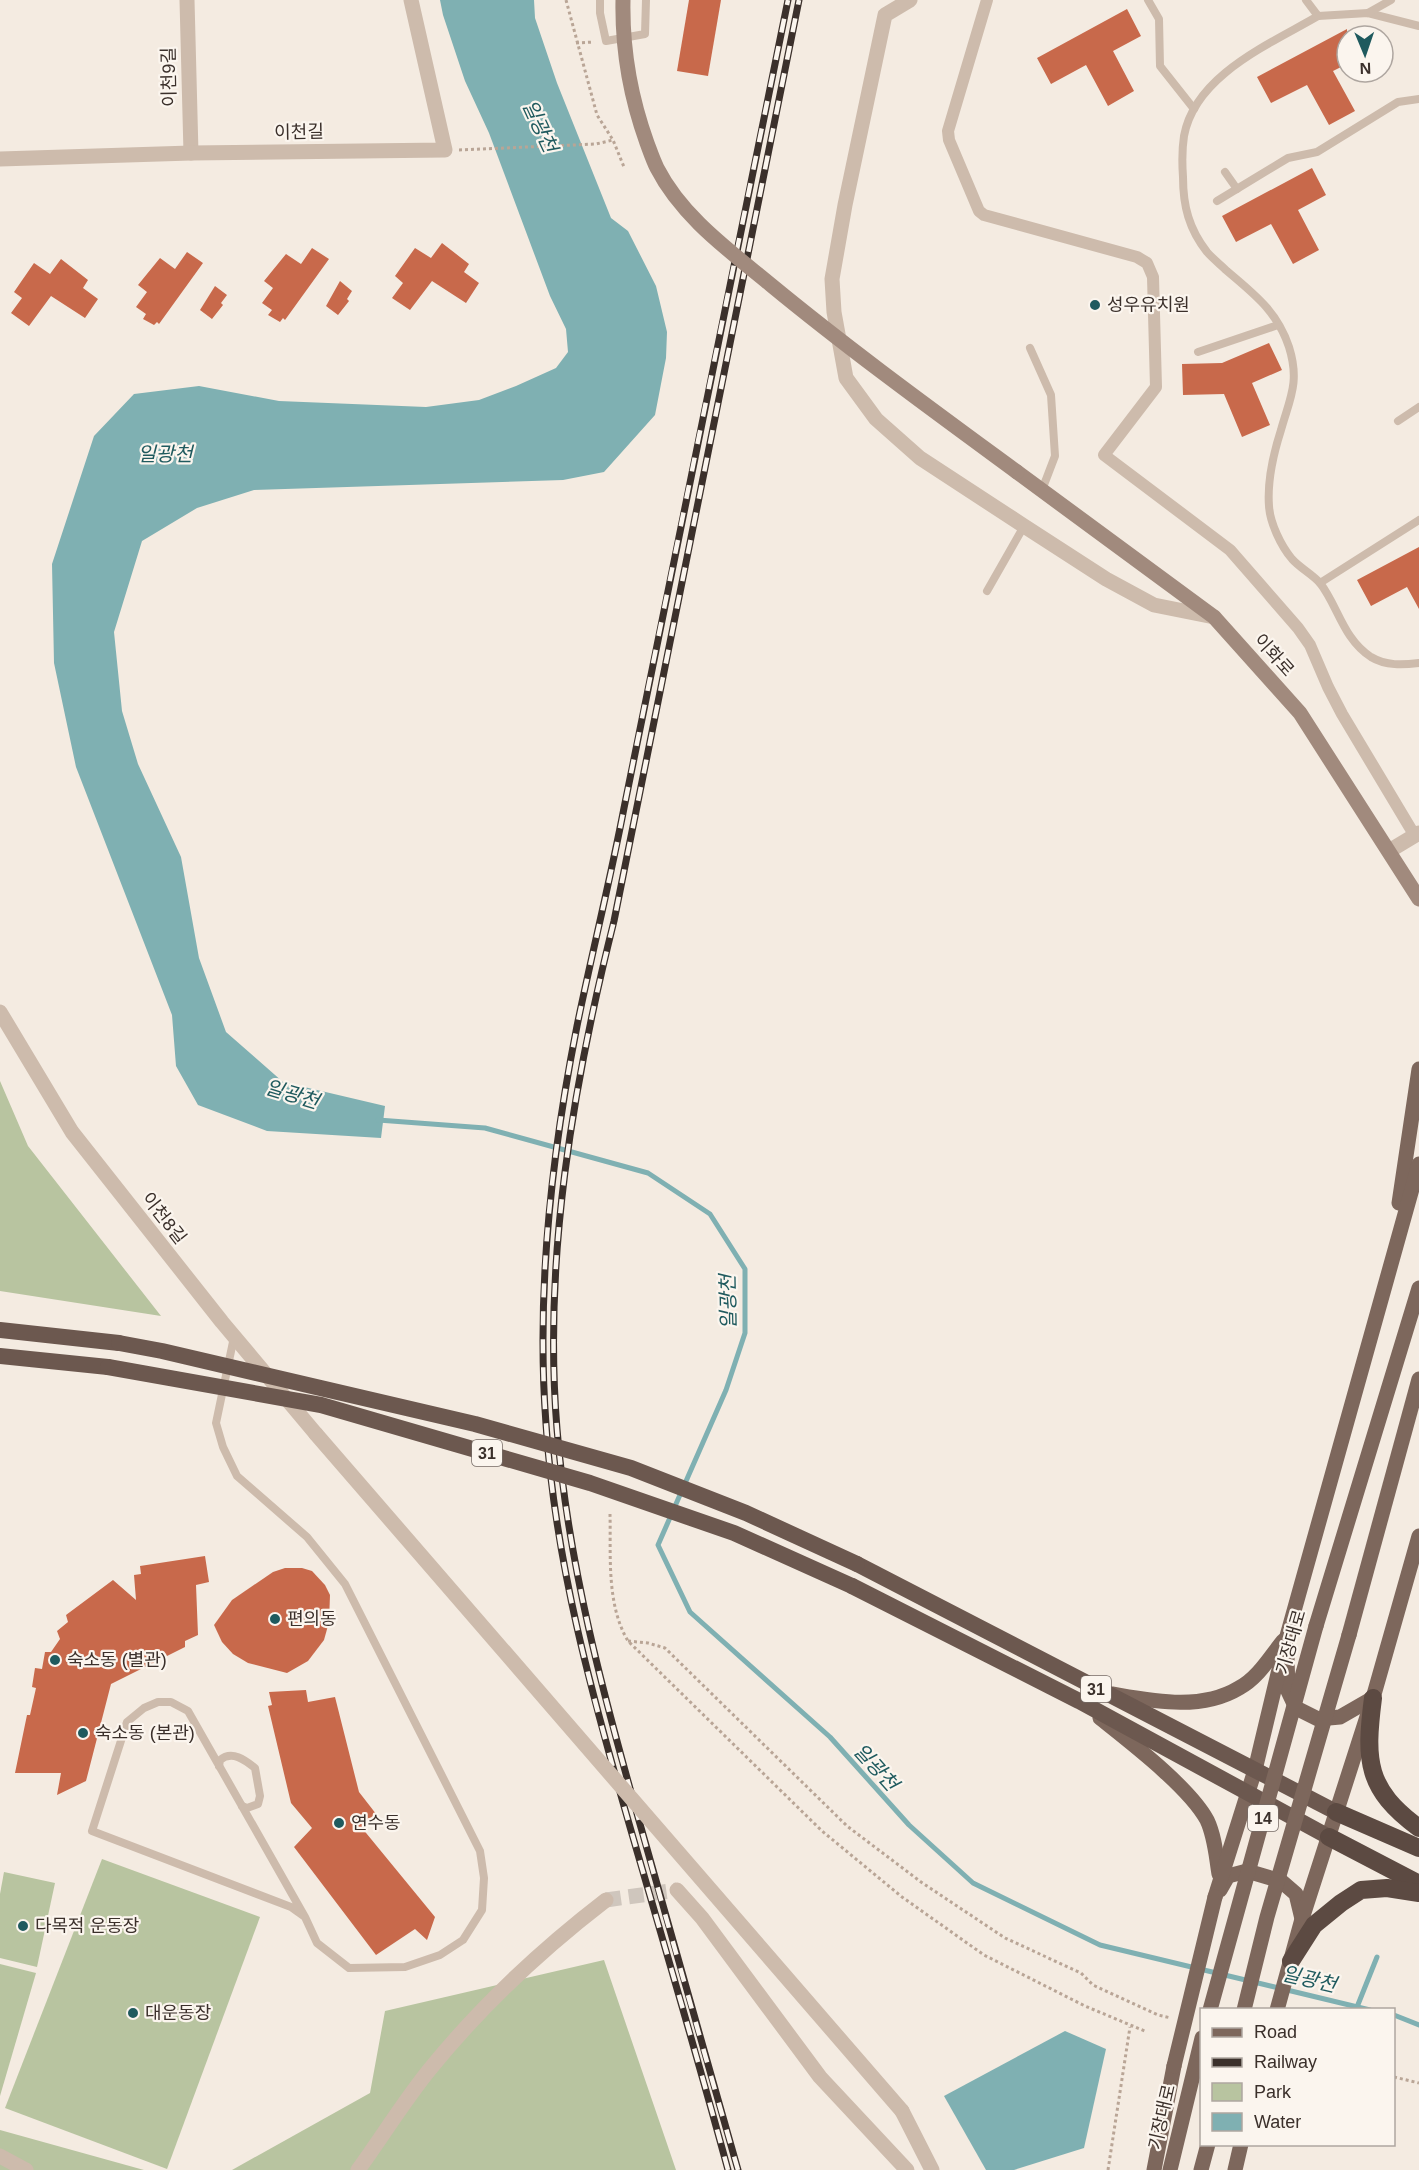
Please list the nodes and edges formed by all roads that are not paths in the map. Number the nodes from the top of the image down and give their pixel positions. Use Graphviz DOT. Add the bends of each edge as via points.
graph roads {
  1 [pos="187,0"];
  2 [pos="411,0"];
  3 [pos="600,0"];
  4 [pos="623,0"];
  5 [pos="646,0"];
  6 [pos="910,0"];
  7 [pos="987,0"];
  8 [pos="1148,0"];
  9 [pos="1306,0"];
  10 [pos="1391,0"];
  11 [pos="1368,13"];
  12 [pos="1318,16"];
  13 [pos="1419,26"];
  14 [pos="1419,99"];
  15 [pos="1194,109"];
  16 [pos="190,153"];
  17 [pos="0,159"];
  18 [pos="1226,172"];
  19 [pos="1237,189"];
  20 [pos="1217,201"];
  21 [pos="1278,325"];
  22 [pos="1030,348"];
  23 [pos="1198,352"];
  24 [pos="1419,407"];
  25 [pos="1398,421"];
  26 [pos="1042,490"];
  27 [pos="1419,520"];
  28 [pos="1024,526"];
  29 [pos="1320,583"];
  30 [pos="987,591"];
  31 [pos="1214,617"];
  32 [pos="1419,663"];
  33 [pos="1417,835"];
  34 [pos="1389,851"];
  35 [pos="1419,899"];
  36 [pos="0,1012"];
  37 [pos="1419,1070"];
  38 [pos="1419,1164"];
  39 [pos="1388,1271"];
  40 [pos="1419,1288"];
  41 [pos="0,1330"];
  42 [pos="234,1336"];
  43 [pos="0,1356"];
  44 [pos="1419,1379"];
  45 [pos="1419,1536"];
  46 [pos="1287,1636"];
  47 [pos="1102,1692"];
  48 [pos="1373,1698"];
  49 [pos="1079,1701"];
  50 [pos="219,1766"];
  51 [pos="1254,1770"];
  52 [pos="1247,1792"];
  53 [pos="242,1806"];
  54 [pos="1336,1812"];
  55 [pos="1419,1828"];
  56 [pos="1329,1837"];
  57 [pos="1419,1848"];
  58 [pos="1219,1880"];
  59 [pos="1419,1884"];
  60 [pos="676,1890"];
  61 [pos="1419,1893"];
  62 [pos="1215,1897"];
  63 [pos="606,1900"];
  64 [pos="305,1917"];
  65 [pos="1302,1919"];
  66 [pos="1291,1961"];
  67 [pos="1210,2008"];
  68 [pos="1244,2008"];
  69 [pos="1278,2008"];
  70 [pos="1200,2046"];
  71 [pos="1208,2146"];
  72 [pos="1241,2146"];
  73 [pos="0,2156"];
  74 [pos="26,2170"];
  75 [pos="358,2170"];
  76 [pos="907,2170"];
  77 [pos="932,2170"];
  78 [pos="1154,2170"];
  79 [pos="1170,2170"];
  80 [pos="1201,2170"];
  81 [pos="1235,2170"];
  1 -- 16 [label="street, 이천9길"];
  2 -- 16 [label="street, 이천길" via="445,150"];
  3 -- 5 [label="lane" via="606,41 645,34"];
  4 -- 26 [label="main road, 이화로, bridge" via="627,72 635,107 657,168 674,194 711,236 805,313"];
  6 -- 28 [label="street" via="885,15 832,279 846,378 876,419 920,458"];
  7 -- 33 [label="street" via="948,131 979,211 1137,257 1147,263 1153,277 1156,387 1104,455 1230,550 1298,628 1342,714"];
  8 -- 15 [label="lane" via="1159,19 1160,66"];
  9 -- 12 [label="lane"];
  10 -- 11 [label="lane"];
  11 -- 12 [label="lane"];
  11 -- 13 [label="lane"];
  12 -- 15 [label="lane" via="1228,69"];
  14 -- 19 [label="lane" via="1398,102 1317,152 1288,158"];
  15 -- 21 [label="lane" via="1185,134 1182,160 1183,200 1191,229 1208,254 1267,306"];
  16 -- 17 [label="street, 이천길"];
  18 -- 19 [label="lane"];
  19 -- 20 [label="lane"];
  21 -- 23 [label="lane"];
  21 -- 29 [label="lane" via="1294,371 1292,398 1268,479 1269,508 1277,534 1292,559"];
  22 -- 26 [label="lane" via="1051,394 1055,456"];
  24 -- 25 [label="lane"];
  26 -- 31 [label="main road, 이화로"];
  27 -- 29 [label="lane"];
  28 -- 30 [label="lane"];
  28 -- 31 [label="street" via="1154,605"];
  29 -- 32 [label="lane" via="1353,640 1371,657 1397,666"];
  31 -- 34 [label="main road, 이화로" via="1300,713"];
  33 -- 34 [label="street"];
  34 -- 35 [label="main road, 이화로"];
  36 -- 42 [label="street, 이천8길" via="72,1132"];
  37 -- 39 [label="main road"];
  38 -- 39 [label="main road"];
  39 -- 46 [label="main road"];
  40 -- 67 [label="main road, 기장대로 / 14, bridge" via="1316,1626"];
  41 -- 47 [label="highway, 31, bridge" via="162,1351 475,1424 631,1468 746,1513 857,1564"];
  42 -- 64 [label="lane" via="216,1423 223,1447 237,1476 307,1537 345,1584 480,1851 484,1878 482,1910 463,1940 440,1955 405,1967 349,1968 317,1943"];
  42 -- 77 [label="street, 이천8길, bridge" via="902,2111"];
  43 -- 49 [label="highway, 31, bridge" via="108,1367 321,1405 590,1483 734,1533 852,1586"];
  44 -- 68 [label="main road, 14, bridge"];
  45 -- 48 [label="main road"];
  46 -- 47 [label="main road" via="1261,1670 1240,1688 1222,1696 1198,1702 1157,1701"];
  46 -- 48 [label="main road" via="1288,1691 1296,1708 1318,1719 1340,1717"];
  46 -- 51 [label="main road"];
  47 -- 51 [label="highway, 31"];
  48 -- 54 [label="main road"];
  48 -- 55 [label="highway" via="1370,1751 1378,1788 1388,1802"];
  49 -- 52 [label="highway, 31"];
  49 -- 58 [label="main road" via="1156,1765 1200,1811 1212,1832"];
  50 -- 53 [label="lane"];
  50 -- 53 [label="lane" via="225,1756 232,1756 255,1767 258,1804"];
  50 -- 64 [label="lane" via="188,1711 171,1702 144,1708 127,1722 92,1831 291,1907"];
  51 -- 52 [label="main road"];
  51 -- 54 [label="highway, 31"];
  52 -- 56 [label="highway, 31"];
  52 -- 58 [label="main road"];
  53 -- 64 [label="lane"];
  54 -- 56 [label="main road"];
  54 -- 57 [label="highway"];
  56 -- 59 [label="highway"];
  56 -- 65 [label="main road"];
  58 -- 62 [label="main road"];
  60 -- 76 [label="street" via="702,1918 820,2077"];
  61 -- 66 [label="highway" via="1387,1888 1361,1890 1314,1925"];
  62 -- 65 [label="main road" via="1228,1876 1246,1871 1281,1881 1296,1894"];
  62 -- 78 [label="main road, bridge" via="1174,2066"];
  63 -- 75 [label="street" via="518,1973 467,2025 428,2071"];
  65 -- 66 [label="main road"];
  66 -- 69 [label="main road"];
  70 -- 79 [label="main road, 기장대로"];
  71 -- 80 [label="main road"];
  72 -- 81 [label="main road"];
  73 -- 74 [label="street"];
}
